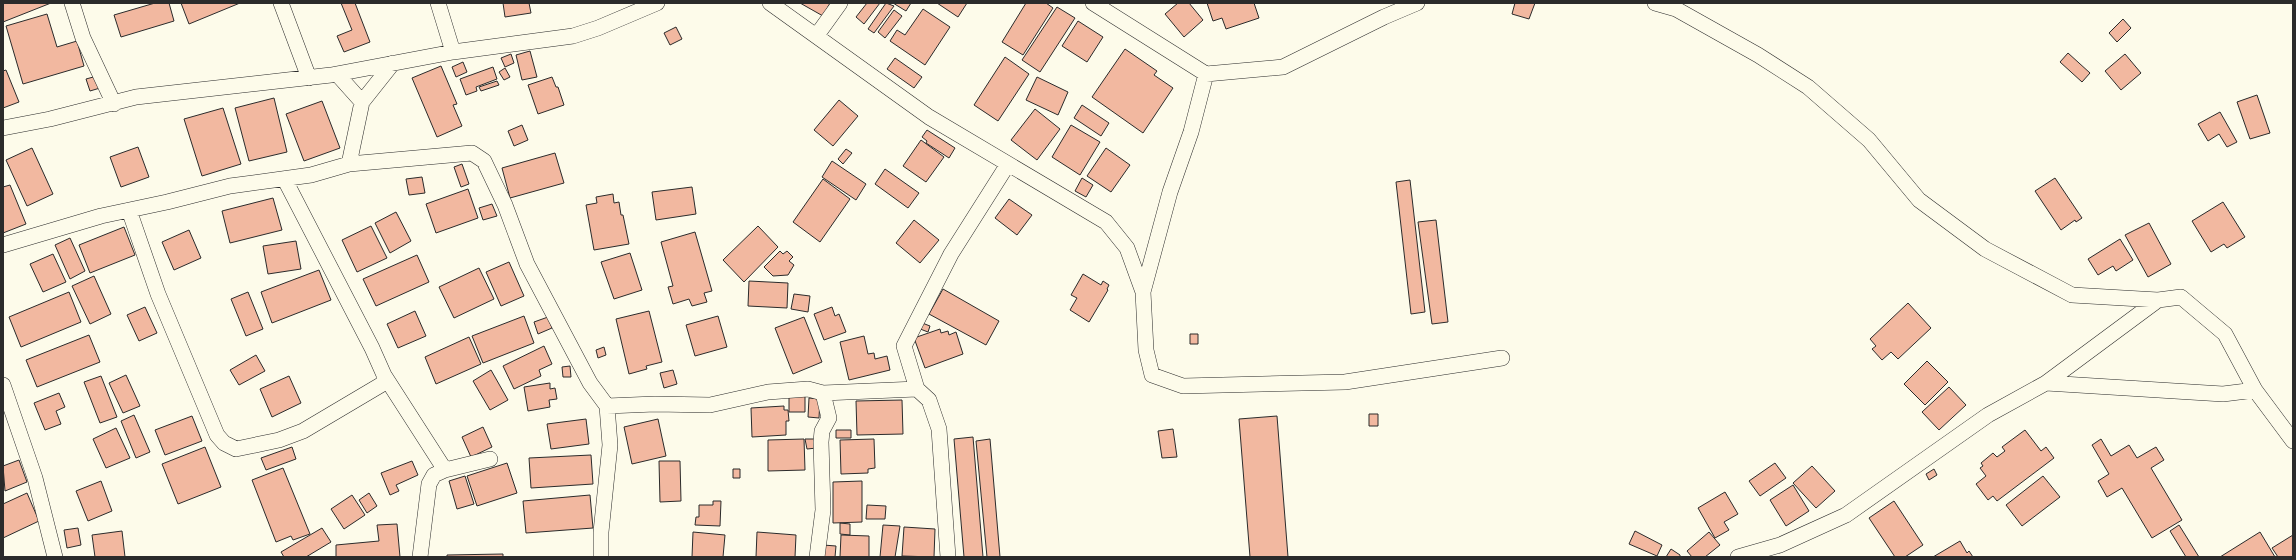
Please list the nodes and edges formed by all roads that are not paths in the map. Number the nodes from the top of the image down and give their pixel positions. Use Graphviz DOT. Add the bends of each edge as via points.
graph roads {
  1 [pos="72,3"];
  2 [pos="281,3"];
  3 [pos="438,3"];
  4 [pos="657,3"];
  5 [pos="770,3"];
  6 [pos="840,3"];
  7 [pos="1093,3"];
  8 [pos="1417,3"];
  9 [pos="1655,3"];
  10 [pos="1677,6"];
  11 [pos="817,35"];
  12 [pos="453,52"];
  13 [pos="393,63"];
  14 [pos="337,74"];
  15 [pos="1206,74"];
  16 [pos="309,78"];
  17 [pos="362,102"];
  18 [pos="114,104"];
  19 [pos="3,128"];
  20 [pos="349,164"];
  21 [pos="1008,164"];
  22 [pos="285,180"];
  23 [pos="128,210"];
  24 [pos="3,245"];
  25 [pos="1143,292"];
  26 [pos="2158,300"];
  27 [pos="1502,358"];
  28 [pos="384,375"];
  29 [pos="2046,383"];
  30 [pos="3,385"];
  31 [pos="917,389"];
  32 [pos="2255,390"];
  33 [pos="824,393"];
  34 [pos="606,406"];
  35 [pos="2293,441"];
  36 [pos="490,459"];
  37 [pos="445,470"];
  38 [pos="55,557"];
  39 [pos="420,557"];
  40 [pos="601,557"];
  41 [pos="817,557"];
  42 [pos="948,557"];
  43 [pos="1738,557"];
  1 -- 18 [label="street" via="83,38"];
  2 -- 16 [label="street"];
  3 -- 12 [label="street"];
  4 -- 12 [label="street" via="573,36"];
  5 -- 11 [label="street"];
  6 -- 11 [label="street"];
  7 -- 15 [label="street"];
  8 -- 15 [label="street" via="1283,67"];
  9 -- 10 [label="street"];
  10 -- 26 [label="street" via="1808,87 1869,140 1919,200 1985,249 2072,295"];
  11 -- 21 [label="street" via="929,117"];
  12 -- 13 [label="street"];
  13 -- 14 [label="street"];
  13 -- 17 [label="street"];
  14 -- 16 [label="street"];
  14 -- 17 [label="street"];
  15 -- 25 [label="street"];
  16 -- 18 [label="street" via="136,97"];
  17 -- 20 [label="street"];
  18 -- 19 [label="street"];
  20 -- 22 [label="street"];
  20 -- 34 [label="street" via="472,153 484,161 505,205 527,264 590,383"];
  21 -- 25 [label="street" via="1106,222 1127,248"];
  21 -- 31 [label="street" via="952,254 904,346"];
  22 -- 23 [label="street" via="230,186"];
  22 -- 28 [label="street"];
  23 -- 24 [label="street"];
  23 -- 28 [label="street" via="183,356 216,435 224,443 236,449 279,440 303,431 375,390 384,383"];
  25 -- 27 [label="street" via="1146,350 1152,375 1183,386 1345,382"];
  26 -- 29 [label="street"];
  26 -- 32 [label="street" via="2181,297 2225,334"];
  28 -- 37 [label="street"];
  29 -- 32 [label="street" via="2223,394"];
  29 -- 43 [label="street" via="1988,416 1846,516 1780,545"];
  30 -- 38 [label="street" via="35,478"];
  31 -- 33 [label="street"];
  31 -- 42 [label="street" via="928,400 939,429"];
  32 -- 35 [label="street"];
  33 -- 34 [label="street" via="808,389 768,392 710,405"];
  33 -- 41 [label="street" via="829,418 822,431 821,442 823,510"];
  34 -- 40 [label="street" via="610,445 601,532"];
  36 -- 37 [label="street"];
  37 -- 39 [label="street" via="434,475 429,484"];
}
